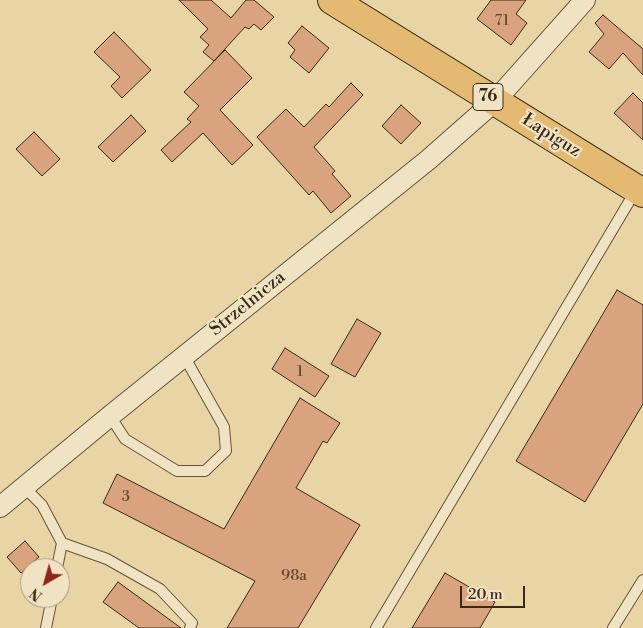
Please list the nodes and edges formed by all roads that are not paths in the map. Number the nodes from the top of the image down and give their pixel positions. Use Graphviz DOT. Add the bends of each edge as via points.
graph roads {
  1 [pos="332,0"];
  2 [pos="585,0"];
  3 [pos="495,101"];
  4 [pos="640,191"];
  5 [pos="184,356"];
  6 [pos="110,416"];
  7 [pos="24,487"];
  8 [pos="0,507"];
  9 [pos="62,543"];
  10 [pos="59,558"];
  11 [pos="643,580"];
  12 [pos="50,608"];
  13 [pos="46,628"];
  14 [pos="190,628"];
  15 [pos="376,628"];
  16 [pos="613,628"];
  1 -- 3 [label="main road, Łapiguz / 76"];
  2 -- 3 [label="street, Strzelnicza"];
  3 -- 4 [label="main road, Łapiguz / 76"];
  3 -- 5 [label="street, Strzelnicza" via="428,160"];
  4 -- 15 [label="lane"];
  5 -- 6 [label="street, Strzelnicza"];
  5 -- 6 [label="lane" via="224,427 226,451 205,471 176,470 125,439"];
  6 -- 7 [label="street, Strzelnicza"];
  7 -- 8 [label="street, Strzelnicza"];
  7 -- 9 [label="lane" via="42,505"];
  9 -- 10 [label="lane"];
  9 -- 14 [label="lane" via="107,559 160,589 192,623"];
  11 -- 16 [label="lane"];
  12 -- 13 [label="lane"];
}
